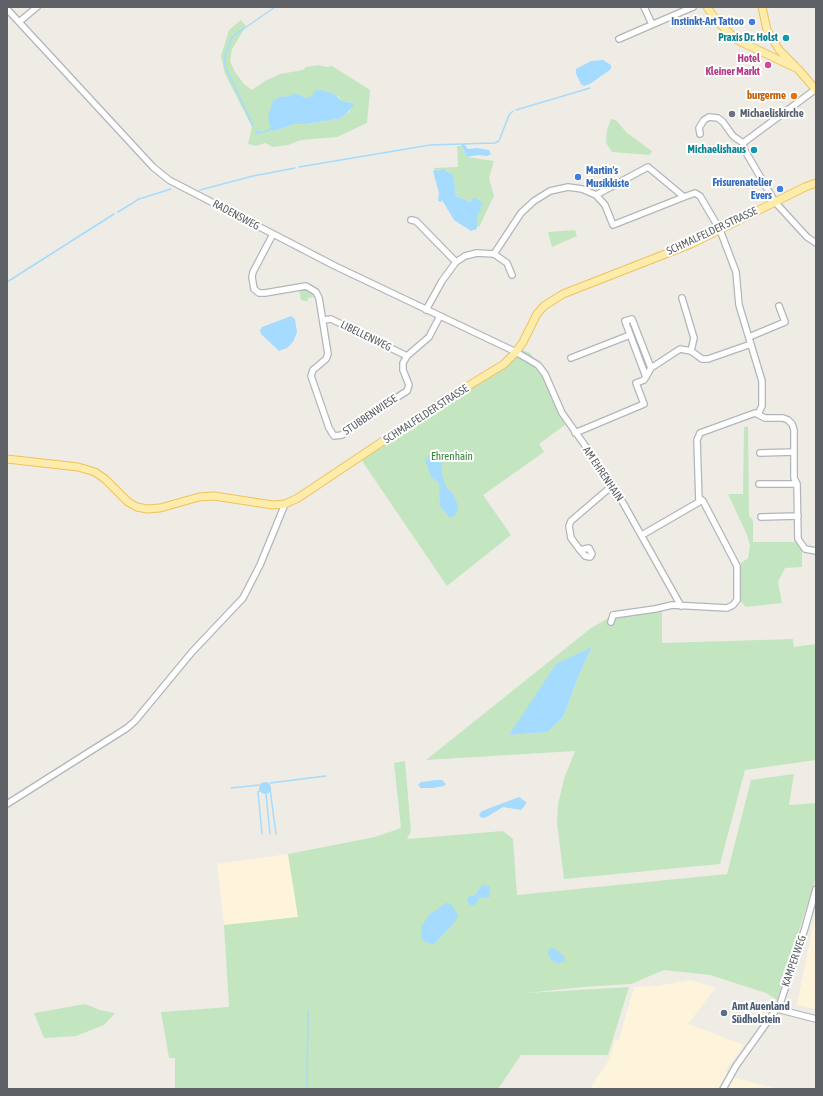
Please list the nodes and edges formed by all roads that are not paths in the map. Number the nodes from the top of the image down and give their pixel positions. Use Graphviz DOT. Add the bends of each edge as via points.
graph roads {
  1 [pos="37,7"];
  2 [pos="644,7"];
  3 [pos="693,7"];
  4 [pos="707,7"];
  5 [pos="762,7"];
  6 [pos="7,9"];
  7 [pos="20,22"];
  8 [pos="652,24"];
  9 [pos="619,39"];
  10 [pos="778,48"];
  11 [pos="773,58"];
  12 [pos="798,69"];
  13 [pos="816,90"];
  14 [pos="700,134"];
  15 [pos="743,143"];
  16 [pos="816,183"];
  17 [pos="596,195"];
  18 [pos="684,197"];
  19 [pos="775,202"];
  20 [pos="411,220"];
  21 [pos="720,230"];
  22 [pos="273,234"];
  23 [pos="816,243"];
  24 [pos="494,254"];
  25 [pos="456,262"];
  26 [pos="512,276"];
  27 [pos="682,298"];
  28 [pos="779,306"];
  29 [pos="426,310"];
  30 [pos="440,316"];
  31 [pos="323,320"];
  32 [pos="630,335"];
  33 [pos="749,337"];
  34 [pos="751,344"];
  35 [pos="691,351"];
  36 [pos="516,352"];
  37 [pos="407,356"];
  38 [pos="571,358"];
  39 [pos="651,368"];
  40 [pos="646,377"];
  41 [pos="758,414"];
  42 [pos="575,433"];
  43 [pos="794,452"];
  44 [pos="760,453"];
  45 [pos="7,459"];
  46 [pos="759,484"];
  47 [pos="797,484"];
  48 [pos="613,485"];
  49 [pos="699,498"];
  50 [pos="285,504"];
  51 [pos="798,516"];
  52 [pos="761,517"];
  53 [pos="642,535"];
  54 [pos="580,550"];
  55 [pos="816,551"];
  56 [pos="681,606"];
  57 [pos="611,622"];
  58 [pos="7,804"];
  59 [pos="816,889"];
  60 [pos="777,1009"];
  61 [pos="816,1019"];
  62 [pos="723,1089"];
  1 -- 7 [label="street"];
  2 -- 8 [label="street"];
  3 -- 8 [label="street"];
  4 -- 11 [label="main road" via="716,20 737,40"];
  5 -- 10 [label="main road" via="767,30"];
  6 -- 7 [label="street, RADENSWEG"];
  7 -- 22 [label="street, RADENSWEG" via="153,167 170,180"];
  8 -- 9 [label="street"];
  10 -- 11 [label="main road"];
  10 -- 12 [label="main road"];
  11 -- 12 [label="main road"];
  12 -- 13 [label="main road"];
  13 -- 15 [label="street"];
  14 -- 15 [label="street" via="699,128 704,120 718,118 733,136"];
  15 -- 19 [label="street"];
  16 -- 19 [label="main road, SCHMALFELDER STRASSE"];
  17 -- 18 [label="street" via="648,167"];
  17 -- 18 [label="street" via="605,205 613,225"];
  17 -- 24 [label="street" via="582,189 568,188 544,195 521,213"];
  18 -- 21 [label="street" via="695,193 700,196"];
  19 -- 21 [label="main road, SCHMALFELDER STRASSE"];
  19 -- 23 [label="street" via="807,237"];
  20 -- 25 [label="street" via="416,220"];
  21 -- 33 [label="street" via="736,272 739,305"];
  21 -- 36 [label="main road, SCHMALFELDER STRASSE" via="549,302 537,314"];
  22 -- 29 [label="street, RADENSWEG"];
  22 -- 31 [label="street, STUBBENWIESE" via="253,272 254,289 259,293 301,286 311,287 319,298"];
  24 -- 25 [label="street" via="472,254"];
  24 -- 26 [label="street" via="506,262"];
  25 -- 29 [label="street"];
  27 -- 35 [label="street" via="694,338"];
  28 -- 33 [label="street" via="785,322"];
  29 -- 30 [label="street, RADENSWEG"];
  30 -- 36 [label="street, RADENSWEG"];
  30 -- 37 [label="street" via="429,337"];
  31 -- 37 [label="street, LIBELLENWEG" via="332,319"];
  31 -- 37 [label="street, STUBBENWIESE" via="328,354 313,370 311,376 334,436 342,435 407,391 409,385 403,363"];
  32 -- 38 [label="street"];
  32 -- 39 [label="street" via="625,321 632,319"];
  32 -- 40 [label="street"];
  33 -- 34 [label="street"];
  34 -- 35 [label="street" via="708,360"];
  34 -- 41 [label="street" via="763,386 762,406"];
  35 -- 39 [label="street" via="680,349"];
  36 -- 42 [label="street, AM EHRENHAIN" via="538,365 545,374 562,413"];
  36 -- 50 [label="main road, SCHMALFELDER STRASSE" via="504,364"];
  39 -- 40 [label="street"];
  40 -- 42 [label="street" via="636,383 644,404"];
  41 -- 43 [label="street" via="765,418 788,420 794,430"];
  41 -- 49 [label="street" via="745,415 700,433 697,440"];
  42 -- 48 [label="street, AM EHRENHAIN"];
  43 -- 44 [label="street"];
  43 -- 47 [label="street" via="794,478"];
  45 -- 50 [label="main road, SCHMALFELDER STRASSE" via="78,467 95,472 128,502 147,509 214,496 273,505"];
  46 -- 47 [label="street"];
  47 -- 51 [label="street"];
  48 -- 53 [label="street, AM EHRENHAIN"];
  48 -- 54 [label="street" via="571,521 571,538"];
  49 -- 53 [label="street" via="699,502"];
  49 -- 56 [label="street" via="704,501 737,566 737,600 727,608"];
  50 -- 58 [label="street" via="252,584 135,721"];
  51 -- 52 [label="street"];
  51 -- 55 [label="street" via="798,539 809,551"];
  53 -- 56 [label="street, AM EHRENHAIN"];
  56 -- 57 [label="street" via="672,605 614,615"];
  59 -- 60 [label="street, KAMPER WEG"];
  60 -- 61 [label="street"];
  60 -- 62 [label="street, KAMPER WEG" via="736,1066"];
}
